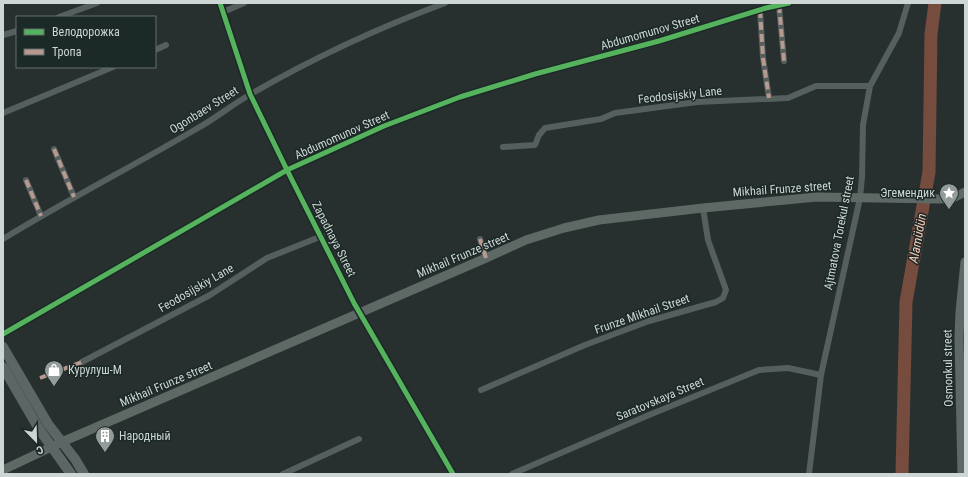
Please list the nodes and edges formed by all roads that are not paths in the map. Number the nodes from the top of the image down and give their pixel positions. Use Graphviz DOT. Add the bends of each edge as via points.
graph roads {
  1 [pos="97,3"];
  2 [pos="220,3"];
  3 [pos="244,3"];
  4 [pos="446,3"];
  5 [pos="789,3"];
  6 [pos="908,3"];
  7 [pos="779,5"];
  8 [pos="760,10"];
  9 [pos="223,12"];
  10 [pos="62,16"];
  11 [pos="16,31"];
  12 [pos="3,35"];
  13 [pos="166,45"];
  14 [pos="156,50"];
  15 [pos="784,61"];
  16 [pos="111,68"];
  17 [pos="870,86"];
  18 [pos="250,94"];
  19 [pos="769,98"];
  20 [pos="3,113"];
  21 [pos="503,147"];
  22 [pos="54,149"];
  23 [pos="287,170"];
  24 [pos="26,180"];
  25 [pos="965,192"];
  26 [pos="74,197"];
  27 [pos="860,198"];
  28 [pos="703,208"];
  29 [pos="41,216"];
  30 [pos="322,236"];
  31 [pos="3,239"];
  32 [pos="480,239"];
  33 [pos="486,258"];
  34 [pos="965,262"];
  35 [pos="360,312"];
  36 [pos="3,334"];
  37 [pos="3,347"];
  38 [pos="82,362"];
  39 [pos="3,367"];
  40 [pos="821,375"];
  41 [pos="962,376"];
  42 [pos="481,390"];
  43 [pos="359,439"];
  44 [pos="62,442"];
  45 [pos="52,447"];
  46 [pos="3,470"];
  47 [pos="71,474"];
  48 [pos="84,474"];
  49 [pos="283,474"];
  50 [pos="453,474"];
  51 [pos="512,474"];
  52 [pos="809,474"];
  53 [pos="962,474"];
  1 -- 10 [label="street"];
  2 -- 9 [label="street, Zapadnaya Street"];
  3 -- 9 [label="street"];
  4 -- 18 [label="street, Ogonbaev Street" via="317,57"];
  5 -- 7 [label="street, Abdumomunov Street"];
  6 -- 17 [label="street, Ajtmatova Torekul street" via="899,33"];
  7 -- 8 [label="street, Abdumomunov Street"];
  7 -- 15 [label="street"];
  8 -- 19 [label="street"];
  8 -- 23 [label="street, Abdumomunov Street" via="460,97 384,126"];
  9 -- 18 [label="street, Zapadnaya Street"];
  11 -- 12 [label="street"];
  13 -- 14 [label="street"];
  16 -- 20 [label="street"];
  17 -- 19 [label="street, Feodosijskiy Lane" via="816,86 788,98"];
  17 -- 27 [label="street, Ajtmatova Torekul street" via="862,125"];
  18 -- 23 [label="street, Zapadnaya Street"];
  18 -- 26 [label="street, Ogonbaev Street" via="199,128"];
  19 -- 21 [label="street, Feodosijskiy Lane" via="697,102 615,113 602,119 545,128 535,146"];
  22 -- 26 [label="street"];
  23 -- 30 [label="street, Zapadnaya Street"];
  23 -- 36 [label="street, Abdumomunov Street"];
  24 -- 29 [label="street"];
  25 -- 27 [label="main road, Mikhail Frunze street" via="953,198 939,199"];
  26 -- 29 [label="street, Ogonbaev Street"];
  27 -- 28 [label="main road, Mikhail Frunze street" via="817,197"];
  27 -- 40 [label="street, Ajtmatova Torekul street"];
  28 -- 33 [label="main road, Mikhail Frunze street" via="599,220 526,240"];
  28 -- 42 [label="street, Frunze Mikhail Street" via="708,240 726,290 724,298 649,321"];
  29 -- 31 [label="street, Ogonbaev Street"];
  30 -- 35 [label="street, Zapadnaya Street"];
  30 -- 38 [label="street, Feodosijskiy Lane" via="267,258 210,295"];
  32 -- 33 [label="street"];
  33 -- 35 [label="main road, Mikhail Frunze street"];
  34 -- 41 [label="main road, Osmonkul street" via="959,325"];
  35 -- 44 [label="main road, Mikhail Frunze street"];
  35 -- 50 [label="street, Zapadnaya Street"];
  37 -- 44 [label="main road" via="48,424"];
  39 -- 45 [label="main road"];
  40 -- 51 [label="street, Saratovskaya Street" via="788,368 758,370"];
  40 -- 52 [label="street, Ajtmatova Torekul street"];
  41 -- 53 [label="main road, Osmonkul street"];
  43 -- 49 [label="street"];
  44 -- 45 [label="main road, Mikhail Frunze street"];
  44 -- 48 [label="main road"];
  45 -- 46 [label="main road, Mikhail Frunze street"];
  45 -- 47 [label="main road"];
}
